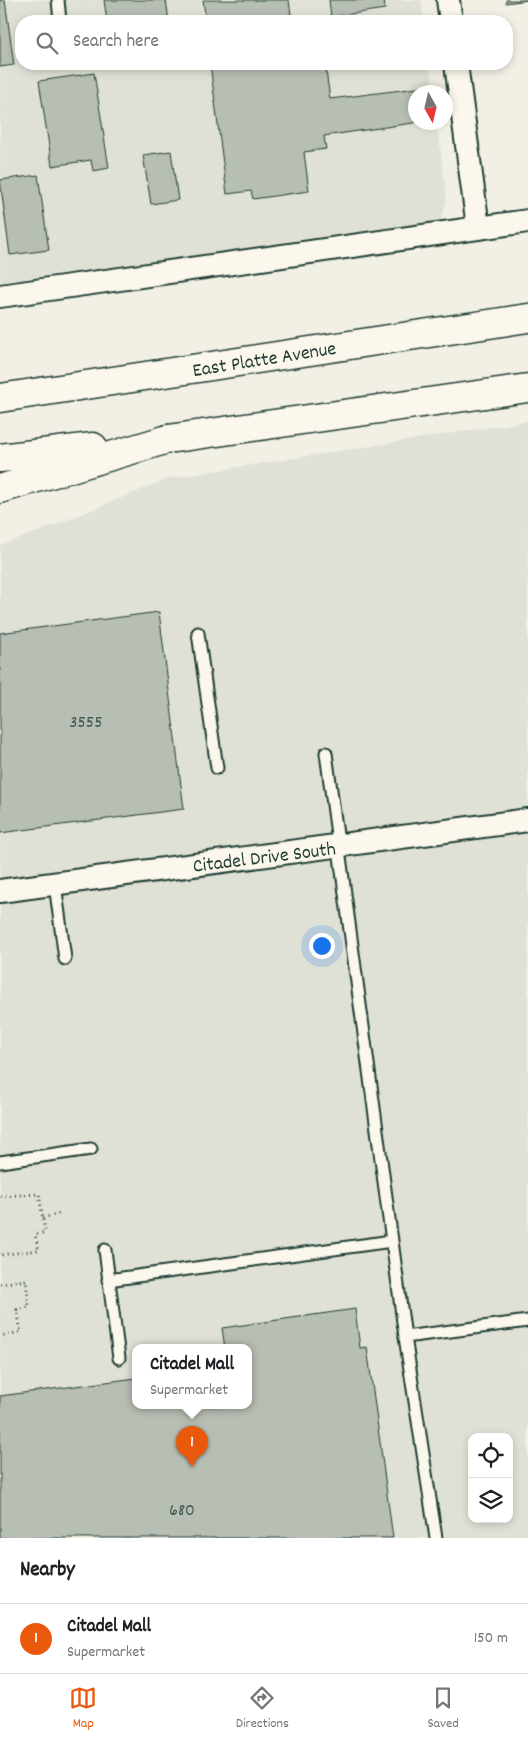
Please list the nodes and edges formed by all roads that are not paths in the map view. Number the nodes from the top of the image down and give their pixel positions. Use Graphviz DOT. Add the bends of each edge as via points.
graph roads {
  1 [pos="58,0"];
  2 [pos="448,0"];
  3 [pos="59,15"];
  4 [pos="450,15"];
  5 [pos="457,70"];
  6 [pos="528,221"];
  7 [pos="478,227"];
  8 [pos="0,296"];
  9 [pos="528,318"];
  10 [pos="528,388"];
  11 [pos="0,398"];
  12 [pos="168,439"];
  13 [pos="0,458"];
  14 [pos="0,489"];
  15 [pos="198,633"];
  16 [pos="326,753"];
  17 [pos="217,768"];
  18 [pos="528,820"];
  19 [pos="338,847"];
  20 [pos="55,884"];
  21 [pos="0,891"];
  22 [pos="65,959"];
  23 [pos="91,1149"];
  24 [pos="0,1162"];
  25 [pos="392,1241"];
  26 [pos="104,1250"];
  27 [pos="108,1280"];
  28 [pos="528,1320"];
  29 [pos="405,1337"];
  30 [pos="119,1358"];
  31 [pos="436,1538"];
  1 -- 3 [label="lane"];
  2 -- 4 [label="street"];
  5 -- 7 [label="street"];
  6 -- 7 [label="street"];
  7 -- 8 [label="street"];
  9 -- 11 [label="main road, East Platte Avenue"];
  10 -- 12 [label="main road"];
  12 -- 13 [label="main road"];
  12 -- 14 [label="main road"];
  15 -- 17 [label="lane"];
  16 -- 19 [label="lane"];
  18 -- 19 [label="street, Citadel Drive South"];
  19 -- 20 [label="street, Citadel Drive South"];
  19 -- 25 [label="lane"];
  20 -- 21 [label="street, Citadel Drive South"];
  20 -- 22 [label="lane"];
  23 -- 24 [label="lane"];
  25 -- 27 [label="lane"];
  25 -- 29 [label="lane"];
  26 -- 27 [label="lane"];
  27 -- 30 [label="lane"];
  28 -- 29 [label="lane"];
  29 -- 31 [label="lane"];
}
